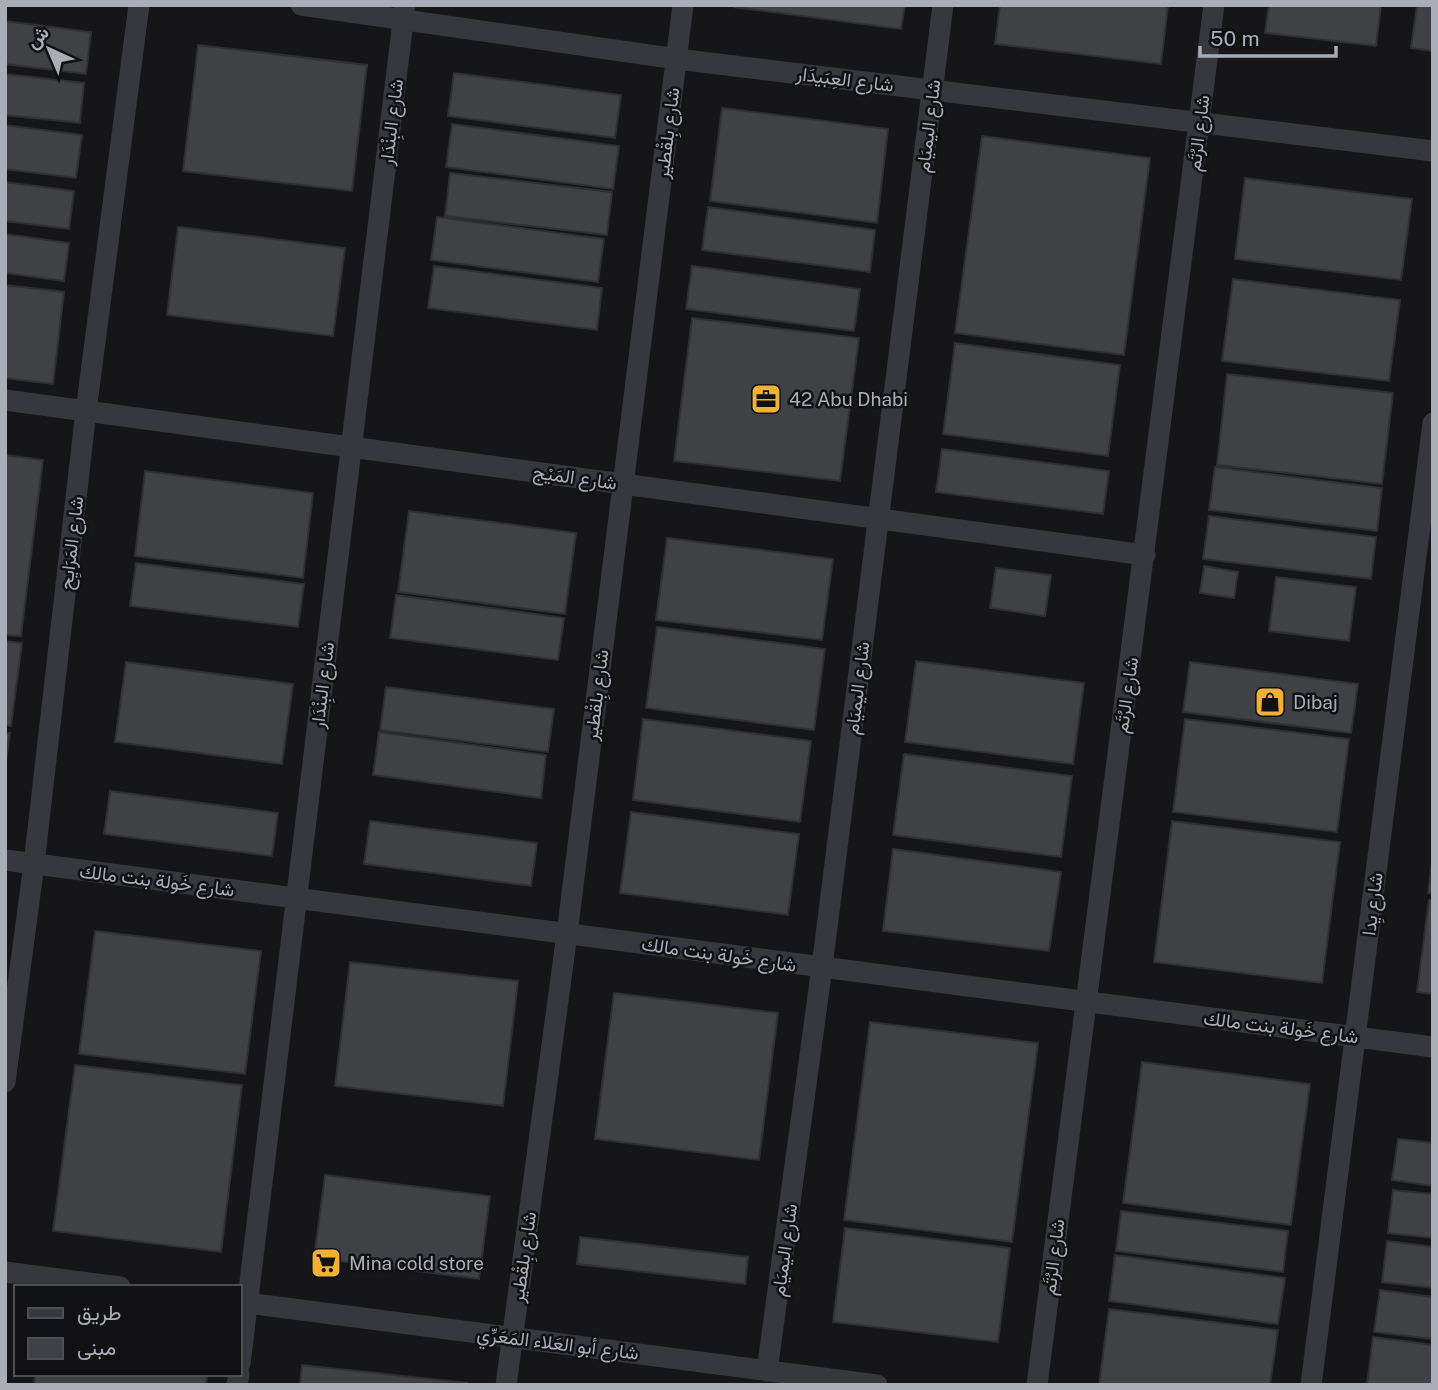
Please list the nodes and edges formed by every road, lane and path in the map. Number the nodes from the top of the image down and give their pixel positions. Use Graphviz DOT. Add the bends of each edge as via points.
graph roads {
  1 [pos="139,5"];
  2 [pos="301,5"];
  3 [pos="683,5"];
  4 [pos="943,5"];
  5 [pos="1214,5"];
  6 [pos="404,13"];
  7 [pos="677,59"];
  8 [pos="932,90"];
  9 [pos="1200,122"];
  10 [pos="1433,151"];
  11 [pos="5,400"];
  12 [pos="86,411"];
  13 [pos="1433,423"];
  14 [pos="353,447"];
  15 [pos="622,484"];
  16 [pos="878,518"];
  17 [pos="1145,555"];
  18 [pos="5,860"];
  19 [pos="34,864"];
  20 [pos="295,898"];
  21 [pos="567,934"];
  22 [pos="822,967"];
  23 [pos="1086,1002"];
  24 [pos="1355,1037"];
  25 [pos="1433,1047"];
  26 [pos="5,1082"];
  27 [pos="5,1272"];
  28 [pos="105,1285"];
  29 [pos="244,1303"];
  30 [pos="242,1334"];
  31 [pos="513,1338"];
  32 [pos="768,1371"];
  33 [pos="506,1385"];
  34 [pos="877,1385"];
  35 [pos="1037,1385"];
  36 [pos="1311,1385"];
  1 -- 12 [label="street, شارع المَرَايِح"];
  2 -- 6 [label="street, شارع العِبَيدَار"];
  3 -- 7 [label="street, شارع بِلقْطير"];
  4 -- 8 [label="street, شارع اليميَام"];
  5 -- 9 [label="street, شارع الرُتَم"];
  6 -- 7 [label="street, شارع العِبَيدَار"];
  6 -- 14 [label="street, شارع البِنْدَار"];
  7 -- 8 [label="street, شارع العِبَيدَار"];
  7 -- 15 [label="street, شارع بِلقْطير"];
  8 -- 9 [label="street, شارع العِبَيدَار"];
  8 -- 16 [label="street, شارع اليميَام"];
  9 -- 10 [label="street, شارع العِبَيدَار"];
  9 -- 17 [label="street, شارع الرُتَم"];
  11 -- 12 [label="street, شارع المَيْج"];
  12 -- 14 [label="street, شارع المَيْج"];
  12 -- 19 [label="street, شارع المَرَايِح"];
  13 -- 24 [label="street, شارع يِدا"];
  14 -- 15 [label="street, شارع المَيْج"];
  14 -- 20 [label="street, شارع البِنْدَار"];
  15 -- 16 [label="street, شارع المَيْج"];
  15 -- 21 [label="street, شارع بِلقْطير"];
  16 -- 17 [label="street, شارع المَيْج"];
  16 -- 22 [label="street, شارع اليميَام"];
  17 -- 23 [label="street, شارع الرُتَم"];
  18 -- 19 [label="street, شارع خَولة بنت مالك"];
  19 -- 20 [label="street, شارع خَولة بنت مالك"];
  19 -- 26 [label="street, شارع المَرَايِح"];
  20 -- 21 [label="street, شارع خَولة بنت مالك"];
  20 -- 29 [label="street, شارع البِنْدَار"];
  21 -- 22 [label="street, شارع خَولة بنت مالك"];
  21 -- 31 [label="street, شارع بِلقْطير"];
  22 -- 23 [label="street, شارع خَولة بنت مالك"];
  22 -- 32 [label="street, شارع اليميَام"];
  23 -- 24 [label="street, شارع خَولة بنت مالك"];
  23 -- 35 [label="street, شارع الرُتَم"];
  24 -- 25 [label="street, شارع خَولة بنت مالك"];
  24 -- 36 [label="street, شارع يِدا"];
  27 -- 28 [label="street"];
  29 -- 30 [label="street, شارع البِنْدَار"];
  29 -- 31 [label="street, شارع أبو العَلاء المَعَرِّي"];
  31 -- 32 [label="street, شارع أبو العَلاء المَعَرِّي"];
  31 -- 33 [label="street, شارع بِلقْطير"];
  32 -- 34 [label="street, شارع أبو العَلاء المَعَرِّي"];
}
